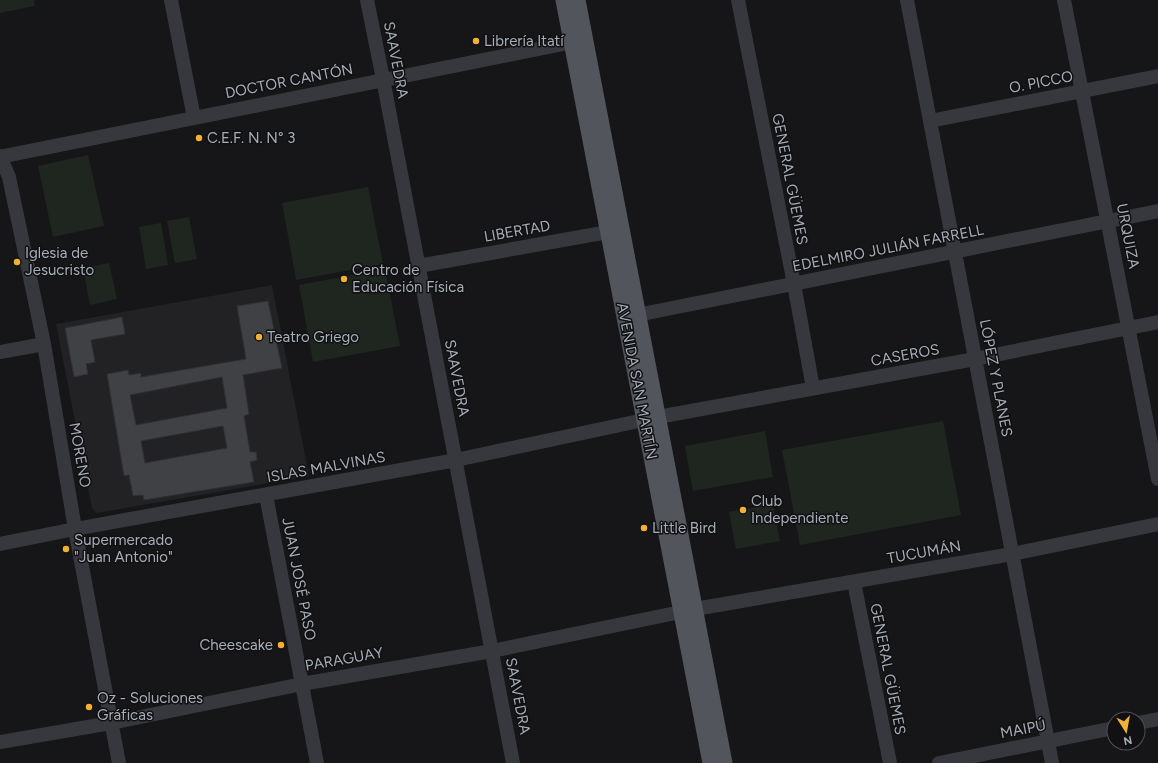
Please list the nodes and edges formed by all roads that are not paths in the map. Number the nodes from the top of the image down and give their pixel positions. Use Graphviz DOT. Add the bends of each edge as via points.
graph roads {
  1 [pos="171,0"];
  2 [pos="367,0"];
  3 [pos="564,0"];
  4 [pos="577,0"];
  5 [pos="738,0"];
  6 [pos="907,0"];
  7 [pos="1064,0"];
  8 [pos="578,41"];
  9 [pos="1158,76"];
  10 [pos="383,80"];
  11 [pos="1082,91"];
  12 [pos="194,118"];
  13 [pos="930,121"];
  14 [pos="0,157"];
  15 [pos="1158,211"];
  16 [pos="1108,221"];
  17 [pos="615,231"];
  18 [pos="955,252"];
  19 [pos="418,266"];
  20 [pos="794,284"];
  21 [pos="631,316"];
  22 [pos="1158,322"];
  23 [pos="1128,328"];
  24 [pos="44,344"];
  25 [pos="0,352"];
  26 [pos="975,359"];
  27 [pos="813,388"];
  28 [pos="651,418"];
  29 [pos="456,460"];
  30 [pos="1158,479"];
  31 [pos="266,495"];
  32 [pos="1158,524"];
  33 [pos="75,529"];
  34 [pos="0,544"];
  35 [pos="1012,554"];
  36 [pos="854,582"];
  37 [pos="688,611"];
  38 [pos="492,651"];
  39 [pos="302,684"];
  40 [pos="1158,719"];
  41 [pos="1146,721"];
  42 [pos="111,723"];
  43 [pos="1106,730"];
  44 [pos="1048,741"];
  45 [pos="0,742"];
  46 [pos="119,763"];
  47 [pos="317,763"];
  48 [pos="513,763"];
  49 [pos="710,763"];
  50 [pos="724,763"];
  51 [pos="890,763"];
  52 [pos="939,763"];
  53 [pos="1052,763"];
  1 -- 12 [label="street"];
  2 -- 10 [label="street, SAAVEDRA"];
  3 -- 8 [label="main road, AVENIDA SAN MARTÍN"];
  4 -- 8 [label="main road, AVENIDA SAN MARTÍN"];
  5 -- 20 [label="street, GENERAL GÜEMES"];
  6 -- 13 [label="street, LÓPEZ Y PLANES"];
  7 -- 11 [label="street, URQUIZA"];
  8 -- 10 [label="street, DOCTOR CANTÓN"];
  8 -- 17 [label="main road, AVENIDA SAN MARTÍN"];
  9 -- 11 [label="street, O. PICCO"];
  10 -- 12 [label="street, DOCTOR CANTÓN"];
  10 -- 19 [label="street, SAAVEDRA"];
  11 -- 13 [label="street, O. PICCO"];
  11 -- 16 [label="street, URQUIZA"];
  12 -- 14 [label="street, DOCTOR CANTÓN"];
  13 -- 18 [label="street, LÓPEZ Y PLANES"];
  14 -- 24 [label="street, MORENO" via="9,177"];
  15 -- 16 [label="street, EDELMIRO JULIÁN FARRELL"];
  16 -- 18 [label="street, EDELMIRO JULIÁN FARRELL"];
  16 -- 23 [label="street, URQUIZA"];
  17 -- 19 [label="street, LIBERTAD"];
  17 -- 21 [label="main road, AVENIDA SAN MARTÍN"];
  18 -- 20 [label="street, EDELMIRO JULIÁN FARRELL"];
  18 -- 26 [label="street, LÓPEZ Y PLANES"];
  19 -- 29 [label="street, SAAVEDRA"];
  20 -- 21 [label="street, EDELMIRO JULIÁN FARRELL"];
  20 -- 27 [label="street, GENERAL GÜEMES"];
  21 -- 28 [label="main road, AVENIDA SAN MARTÍN"];
  22 -- 23 [label="street, CASEROS"];
  23 -- 26 [label="street, CASEROS"];
  23 -- 30 [label="street, URQUIZA"];
  24 -- 25 [label="street"];
  24 -- 33 [label="street, MORENO"];
  26 -- 27 [label="street, CASEROS"];
  26 -- 35 [label="street, LÓPEZ Y PLANES"];
  27 -- 28 [label="street, CASEROS"];
  28 -- 29 [label="street, ISLAS MALVINAS"];
  28 -- 37 [label="main road, AVENIDA SAN MARTÍN"];
  29 -- 31 [label="street, ISLAS MALVINAS"];
  29 -- 38 [label="street, SAAVEDRA"];
  31 -- 33 [label="street, ISLAS MALVINAS"];
  31 -- 39 [label="street, JUAN JOSÉ PASO"];
  32 -- 35 [label="street, TUCUMÁN"];
  33 -- 34 [label="street, ISLAS MALVINAS"];
  33 -- 42 [label="street, MORENO"];
  35 -- 36 [label="street, TUCUMÁN"];
  35 -- 44 [label="street, LÓPEZ Y PLANES"];
  36 -- 37 [label="street, TUCUMÁN"];
  36 -- 51 [label="street, GENERAL GÜEMES"];
  37 -- 38 [label="street, PARAGUAY"];
  37 -- 49 [label="main road, AVENIDA SAN MARTÍN"];
  37 -- 50 [label="main road, AVENIDA SAN MARTÍN"];
  38 -- 39 [label="street, PARAGUAY"];
  38 -- 48 [label="street, SAAVEDRA"];
  39 -- 42 [label="street, PARAGUAY"];
  39 -- 47 [label="street, JUAN JOSÉ PASO"];
  40 -- 41 [label="street"];
  42 -- 45 [label="street, PARAGUAY"];
  42 -- 46 [label="street, MORENO"];
  43 -- 44 [label="street, MAIPÚ"];
  44 -- 52 [label="street, MAIPÚ"];
  44 -- 53 [label="street, LÓPEZ Y PLANES"];
}
